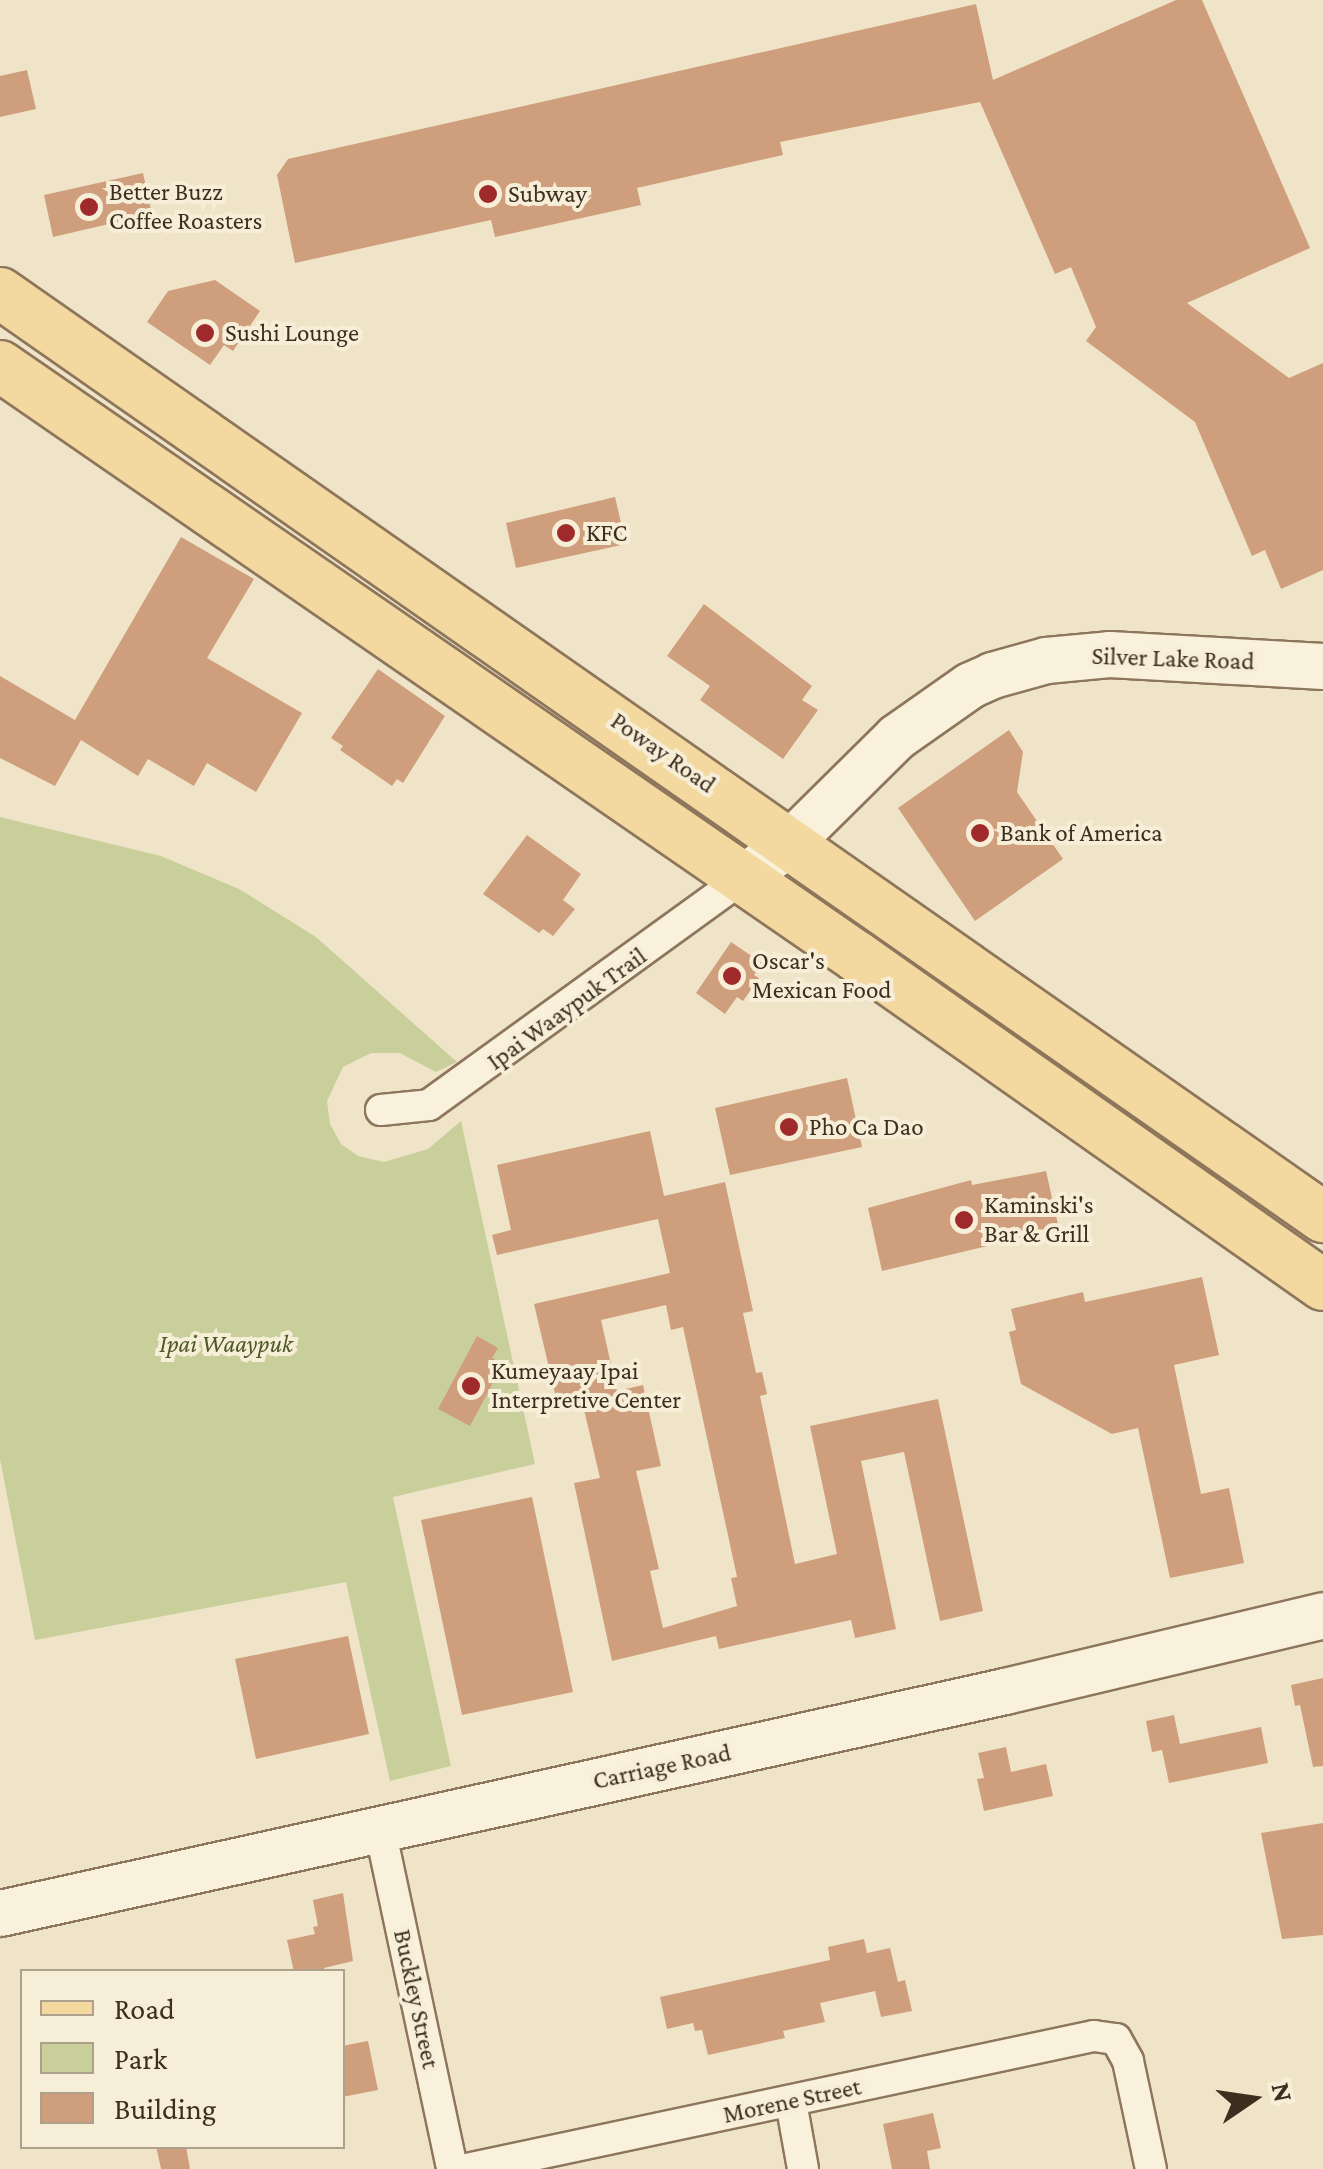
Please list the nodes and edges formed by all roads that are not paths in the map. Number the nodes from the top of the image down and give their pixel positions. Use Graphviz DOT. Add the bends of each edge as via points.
graph roads {
  1 [pos="0,293"];
  2 [pos="0,366"];
  3 [pos="1323,666"];
  4 [pos="790,842"];
  5 [pos="740,880"];
  6 [pos="382,1110"];
  7 [pos="1323,1217"];
  8 [pos="1323,1285"];
  9 [pos="1323,1615"];
  10 [pos="380,1829"];
  11 [pos="0,1913"];
  12 [pos="790,2102"];
  13 [pos="452,2169"];
  14 [pos="468,2169"];
  15 [pos="804,2169"];
  16 [pos="1150,2169"];
  1 -- 4 [label="main road, Poway Road"];
  2 -- 5 [label="main road"];
  3 -- 4 [label="street, Silver Lake Road" via="1109,654 1046,660 992,675 896,737"];
  4 -- 5 [label="street, Silver Lake Road"];
  4 -- 7 [label="main road, Poway Road"];
  5 -- 6 [label="street, Ipai Waaypuk Trail" via="428,1105"];
  5 -- 8 [label="main road"];
  9 -- 10 [label="street, Carriage Road"];
  10 -- 11 [label="street, Carriage Road"];
  10 -- 13 [label="street, Buckley Street"];
  12 -- 14 [label="street, Morene Street"];
  12 -- 15 [label="street"];
  12 -- 16 [label="street, Morene Street" via="1062,2040 1116,2039 1128,2061"];
}
